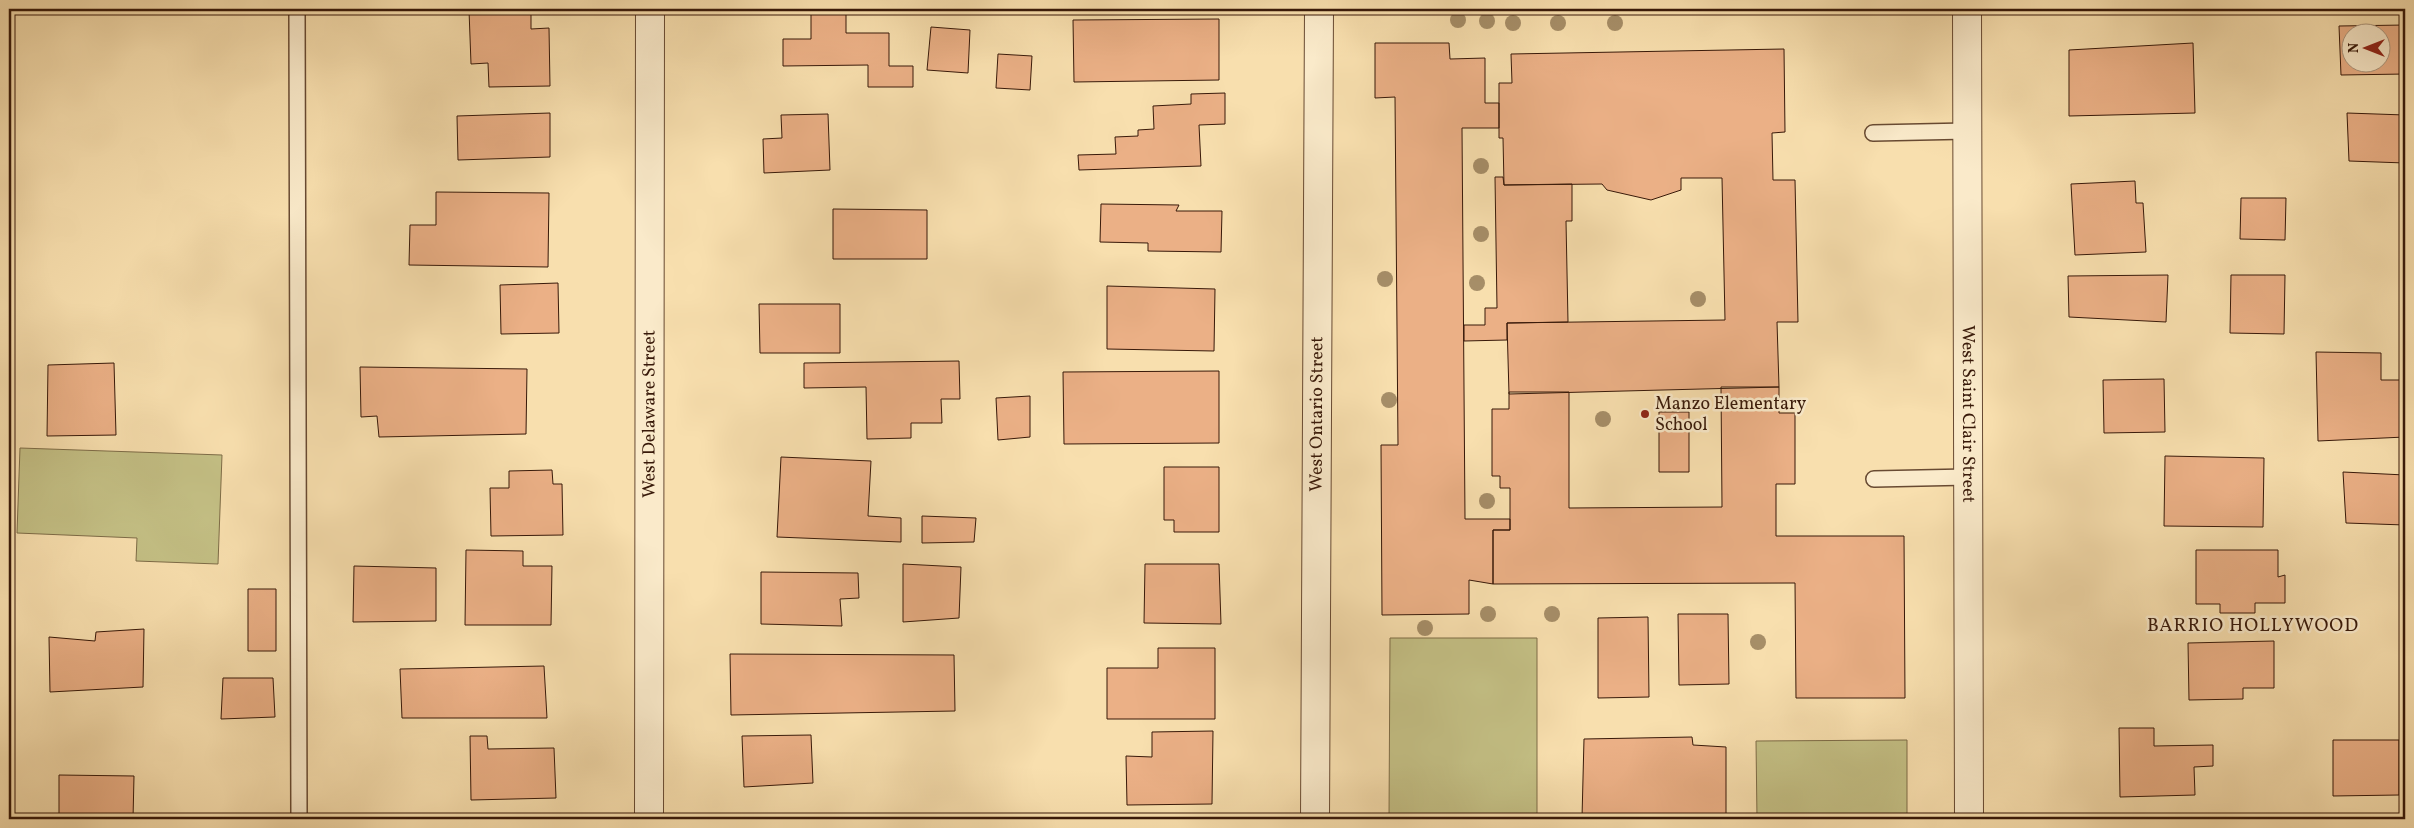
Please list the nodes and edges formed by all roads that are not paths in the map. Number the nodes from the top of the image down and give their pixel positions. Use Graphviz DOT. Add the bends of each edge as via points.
graph roads {
  1 [pos="297,9"];
  2 [pos="650,9"];
  3 [pos="1319,9"];
  4 [pos="1967,9"];
  5 [pos="1968,131"];
  6 [pos="1873,133"];
  7 [pos="1968,477"];
  8 [pos="1874,479"];
  9 [pos="299,819"];
  10 [pos="648,819"];
  11 [pos="1316,819"];
  12 [pos="1969,819"];
  1 -- 9 [label="lane"];
  2 -- 10 [label="street, West Delaware Street"];
  3 -- 11 [label="street, West Ontario Street"];
  4 -- 5 [label="street, West Saint Clair Street"];
  5 -- 6 [label="lane"];
  5 -- 7 [label="street, West Saint Clair Street"];
  7 -- 8 [label="lane"];
  7 -- 12 [label="street, West Saint Clair Street"];
}
